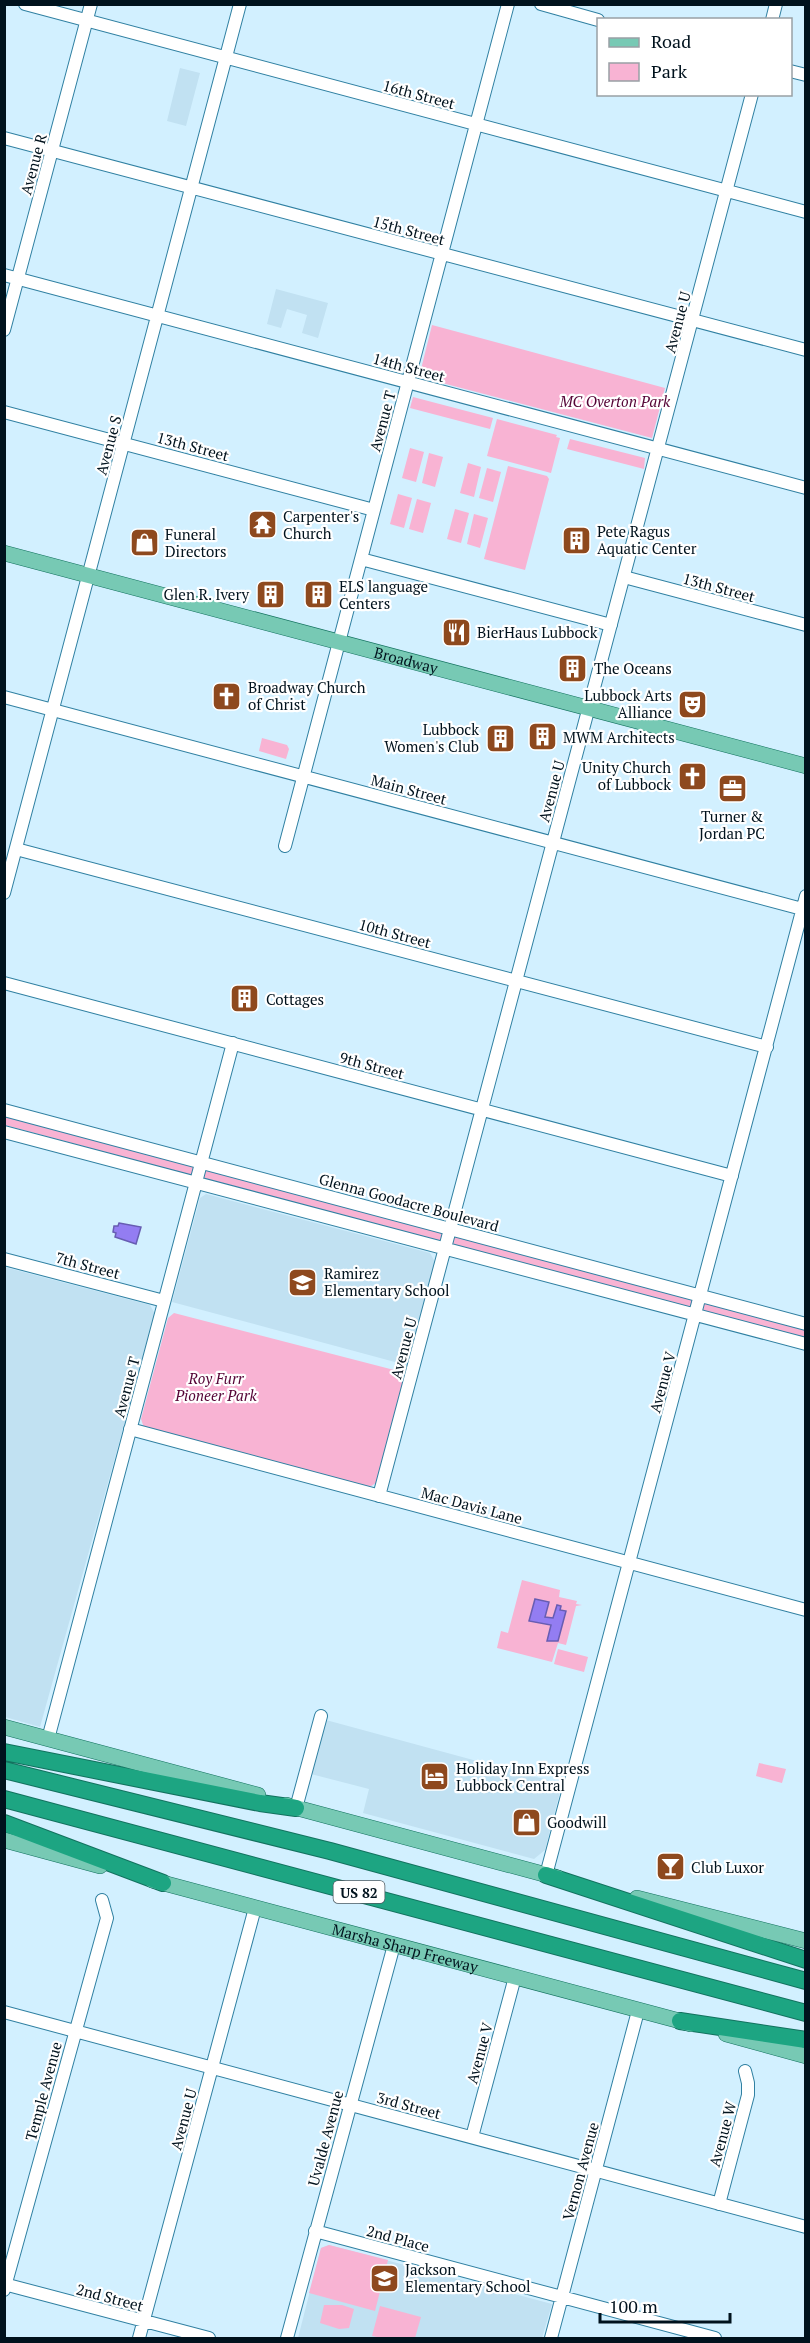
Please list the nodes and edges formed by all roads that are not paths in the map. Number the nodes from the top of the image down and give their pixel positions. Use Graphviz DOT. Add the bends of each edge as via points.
graph roads {
  1 [pos="26,4"];
  2 [pos="91,4"];
  3 [pos="240,4"];
  4 [pos="508,4"];
  5 [pos="541,4"];
  6 [pos="597,20"];
  7 [pos="87,21"];
  8 [pos="226,58"];
  9 [pos="752,96"];
  10 [pos="476,124"];
  11 [pos="4,138"];
  12 [pos="52,151"];
  13 [pos="191,188"];
  14 [pos="727,191"];
  15 [pos="806,212"];
  16 [pos="442,254"];
  17 [pos="4,275"];
  18 [pos="18,279"];
  19 [pos="157,316"];
  20 [pos="692,320"];
  21 [pos="4,330"];
  22 [pos="806,350"];
  23 [pos="408,382"];
  24 [pos="4,412"];
  25 [pos="124,444"];
  26 [pos="658,449"];
  27 [pos="806,488"];
  28 [pos="374,510"];
  29 [pos="4,553"];
  30 [pos="361,559"];
  31 [pos="89,576"];
  32 [pos="624,577"];
  33 [pos="611,625"];
  34 [pos="806,625"];
  35 [pos="339,642"];
  36 [pos="4,697"];
  37 [pos="589,709"];
  38 [pos="53,710"];
  39 [pos="806,766"];
  40 [pos="303,777"];
  41 [pos="553,843"];
  42 [pos="285,846"];
  43 [pos="16,849"];
  44 [pos="4,893"];
  45 [pos="806,896"];
  46 [pos="804,909"];
  47 [pos="517,981"];
  48 [pos="4,983"];
  49 [pos="232,1043"];
  50 [pos="767,1047"];
  51 [pos="4,1110"];
  52 [pos="482,1110"];
  53 [pos="4,1132"];
  54 [pos="201,1162"];
  55 [pos="732,1176"];
  56 [pos="195,1182"];
  57 [pos="451,1229"];
  58 [pos="445,1249"];
  59 [pos="4,1259"];
  60 [pos="700,1296"];
  61 [pos="164,1301"];
  62 [pos="695,1314"];
  63 [pos="806,1324"];
  64 [pos="806,1344"];
  65 [pos="130,1429"];
  66 [pos="379,1496"];
  67 [pos="629,1563"];
  68 [pos="806,1610"];
  69 [pos="321,1716"];
  70 [pos="4,1727"];
  71 [pos="48,1739"];
  72 [pos="4,1752"];
  73 [pos="4,1770"];
  74 [pos="4,1799"];
  75 [pos="296,1808"];
  76 [pos="4,1823"];
  77 [pos="4,1840"];
  78 [pos="546,1875"];
  79 [pos="163,1883"];
  80 [pos="102,1900"];
  81 [pos="255,1908"];
  82 [pos="806,1941"];
  83 [pos="394,1945"];
  84 [pos="806,1960"];
  85 [pos="515,1977"];
  86 [pos="806,1981"];
  87 [pos="638,2011"];
  88 [pos="4,2012"];
  89 [pos="806,2013"];
  90 [pos="680,2021"];
  91 [pos="75,2031"];
  92 [pos="806,2040"];
  93 [pos="806,2056"];
  94 [pos="212,2068"];
  95 [pos="745,2071"];
  96 [pos="349,2104"];
  97 [pos="472,2137"];
  98 [pos="596,2170"];
  99 [pos="719,2204"];
  100 [pos="806,2227"];
  101 [pos="315,2231"];
  102 [pos="5,2286"];
  103 [pos="562,2297"];
  104 [pos="144,2321"];
  105 [pos="140,2338"];
  106 [pos="209,2338"];
  107 [pos="287,2338"];
  108 [pos="551,2338"];
  109 [pos="716,2338"];
  1 -- 7 [label="street, 16th Street"];
  2 -- 7 [label="street, Avenue R"];
  3 -- 8 [label="street, Avenue S"];
  4 -- 10 [label="street, Avenue T"];
  5 -- 6 [label="street"];
  7 -- 8 [label="street, 16th Street"];
  7 -- 12 [label="street, Avenue R"];
  8 -- 10 [label="street, 16th Street"];
  8 -- 13 [label="street, Avenue S"];
  9 -- 14 [label="street, Avenue U"];
  10 -- 14 [label="street, 16th Street"];
  10 -- 16 [label="street, Avenue T"];
  11 -- 12 [label="street, 15th Street"];
  12 -- 13 [label="street, 15th Street"];
  12 -- 18 [label="street, Avenue R"];
  13 -- 16 [label="street, 15th Street"];
  13 -- 19 [label="street, Avenue S"];
  14 -- 15 [label="street, 16th Street"];
  14 -- 20 [label="street, Avenue U"];
  16 -- 20 [label="street, 15th Street"];
  16 -- 23 [label="street, Avenue T"];
  17 -- 18 [label="street, 14th Street"];
  18 -- 19 [label="street, 14th Street"];
  18 -- 21 [label="street, Avenue R"];
  19 -- 23 [label="street, 14th Street"];
  19 -- 25 [label="street, Avenue S"];
  20 -- 22 [label="street, 15th Street"];
  20 -- 26 [label="street, Avenue U"];
  23 -- 26 [label="street, 14th Street"];
  23 -- 28 [label="street, Avenue T"];
  24 -- 25 [label="street, 13th Street"];
  25 -- 28 [label="street, 13th Street"];
  25 -- 31 [label="street, Avenue S"];
  26 -- 27 [label="street, 14th Street"];
  26 -- 32 [label="street, Avenue U"];
  28 -- 30 [label="street, Avenue T"];
  29 -- 31 [label="main road, Broadway"];
  30 -- 33 [label="street"];
  30 -- 35 [label="street, Avenue T"];
  31 -- 35 [label="main road, Broadway"];
  31 -- 38 [label="street, Avenue S"];
  32 -- 33 [label="street, Avenue U"];
  32 -- 34 [label="street, 13th Street"];
  33 -- 37 [label="street, Avenue U"];
  35 -- 37 [label="main road, Broadway"];
  35 -- 40 [label="street, Avenue T"];
  36 -- 38 [label="street, Main Street"];
  37 -- 39 [label="main road, Broadway"];
  37 -- 41 [label="street, Avenue U"];
  38 -- 40 [label="street, Main Street"];
  38 -- 43 [label="street, Avenue S"];
  40 -- 41 [label="street, Main Street"];
  40 -- 42 [label="street, Avenue T"];
  41 -- 46 [label="street, Main Street"];
  41 -- 47 [label="street, Avenue U"];
  43 -- 44 [label="street, Avenue S"];
  43 -- 47 [label="street, 10th Street"];
  45 -- 46 [label="street, Avenue V"];
  46 -- 50 [label="street, Avenue V"];
  47 -- 50 [label="street, 10th Street"];
  47 -- 52 [label="street, Avenue U"];
  48 -- 49 [label="street, 9th Street"];
  49 -- 52 [label="street, 9th Street"];
  49 -- 54 [label="street, Avenue T"];
  50 -- 55 [label="street, Avenue V"];
  51 -- 54 [label="street, Glenna Goodacre Boulevard"];
  52 -- 55 [label="street, 9th Street"];
  52 -- 57 [label="street, Avenue U"];
  53 -- 56 [label="street"];
  54 -- 56 [label="street, Avenue T"];
  54 -- 57 [label="street, Glenna Goodacre Boulevard"];
  55 -- 60 [label="street, Avenue V"];
  56 -- 58 [label="street"];
  56 -- 61 [label="street, Avenue T"];
  57 -- 58 [label="street, Avenue U"];
  57 -- 60 [label="street, Glenna Goodacre Boulevard"];
  58 -- 62 [label="street"];
  58 -- 66 [label="street, Avenue U"];
  59 -- 61 [label="street, 7th Street"];
  60 -- 62 [label="street, Avenue V"];
  60 -- 63 [label="street, Glenna Goodacre Boulevard"];
  61 -- 65 [label="street, Avenue T"];
  62 -- 64 [label="street"];
  62 -- 67 [label="street, Avenue V"];
  65 -- 66 [label="street, Mac Davis Lane"];
  65 -- 71 [label="street, Avenue T"];
  66 -- 67 [label="street, Mac Davis Lane"];
  67 -- 68 [label="street, Mac Davis Lane"];
  67 -- 78 [label="street, Avenue V"];
  69 -- 75 [label="street"];
  70 -- 71 [label="main road"];
  71 -- 75 [label="main road"];
  72 -- 75 [label="highway"];
  73 -- 86 [label="highway, US 82" via="330,1851"];
  74 -- 89 [label="highway, US 82"];
  75 -- 78 [label="main road"];
  76 -- 79 [label="highway"];
  77 -- 79 [label="main road, Marsha Sharp Freeway"];
  78 -- 82 [label="main road"];
  78 -- 84 [label="highway"];
  79 -- 81 [label="main road, Marsha Sharp Freeway"];
  80 -- 91 [label="street, Temple Avenue" via="107,1918"];
  81 -- 83 [label="main road, Marsha Sharp Freeway"];
  81 -- 94 [label="street, Avenue U"];
  83 -- 85 [label="main road, Marsha Sharp Freeway"];
  83 -- 96 [label="street, Uvalde Avenue"];
  85 -- 87 [label="main road, Marsha Sharp Freeway"];
  85 -- 97 [label="street, Avenue V"];
  87 -- 90 [label="main road, Marsha Sharp Freeway"];
  87 -- 98 [label="street, Vernon Avenue"];
  88 -- 91 [label="street, 3rd Street"];
  90 -- 92 [label="highway"];
  90 -- 93 [label="main road, Marsha Sharp Freeway"];
  91 -- 94 [label="street, 3rd Street"];
  91 -- 102 [label="street, Temple Avenue"];
  94 -- 96 [label="street, 3rd Street"];
  94 -- 104 [label="street, Avenue U"];
  95 -- 99 [label="street, Avenue W" via="748,2095"];
  96 -- 97 [label="street, 3rd Street"];
  96 -- 101 [label="street, Uvalde Avenue"];
  97 -- 98 [label="street, 3rd Street"];
  98 -- 99 [label="street, 3rd Street"];
  98 -- 103 [label="street, Vernon Avenue"];
  99 -- 100 [label="street, 3rd Street"];
  101 -- 103 [label="street, 2nd Place"];
  101 -- 107 [label="street, Uvalde Avenue"];
  102 -- 104 [label="street, 2nd Street"];
  103 -- 108 [label="street, Vernon Avenue"];
  103 -- 109 [label="street, 2nd Place"];
  104 -- 105 [label="street, Avenue U"];
  104 -- 106 [label="street, 2nd Street"];
}
